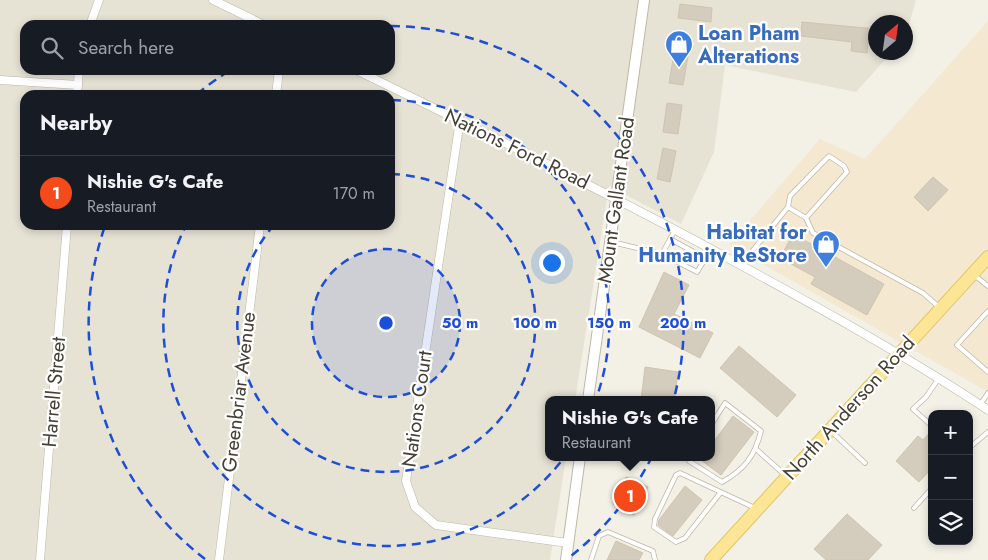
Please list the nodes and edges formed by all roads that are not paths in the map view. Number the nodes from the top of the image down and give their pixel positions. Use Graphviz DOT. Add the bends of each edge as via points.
graph roads {
  1 [pos="99,0"];
  2 [pos="213,0"];
  3 [pos="644,0"];
  4 [pos="92,20"];
  5 [pos="254,20"];
  6 [pos="79,75"];
  7 [pos="278,75"];
  8 [pos="366,75"];
  9 [pos="0,80"];
  10 [pos="78,85"];
  11 [pos="78,90"];
  12 [pos="277,90"];
  13 [pos="460,120"];
  14 [pos="616,198"];
  15 [pos="788,207"];
  16 [pos="806,218"];
  17 [pos="67,230"];
  18 [pos="259,230"];
  19 [pos="675,230"];
  20 [pos="670,239"];
  21 [pos="610,242"];
  22 [pos="711,249"];
  23 [pos="662,254"];
  24 [pos="988,257"];
  25 [pos="705,258"];
  26 [pos="742,265"];
  27 [pos="973,273"];
  28 [pos="988,286"];
  29 [pos="940,308"];
  30 [pos="988,311"];
  31 [pos="899,353"];
  32 [pos="988,372"];
  33 [pos="938,378"];
  34 [pos="988,393"];
  35 [pos="589,396"];
  36 [pos="980,405"];
  37 [pos="988,410"];
  38 [pos="715,418"];
  39 [pos="928,422"];
  40 [pos="829,430"];
  41 [pos="988,432"];
  42 [pos="973,445"];
  43 [pos="757,450"];
  44 [pos="579,461"];
  45 [pos="689,461"];
  46 [pos="865,463"];
  47 [pos="786,477"];
  48 [pos="722,482"];
  49 [pos="719,491"];
  50 [pos="928,492"];
  51 [pos="914,508"];
  52 [pos="757,509"];
  53 [pos="568,543"];
  54 [pos="40,560"];
  55 [pos="219,560"];
  56 [pos="566,560"];
  57 [pos="591,560"];
  58 [pos="655,560"];
  59 [pos="711,560"];
  1 -- 4 [label="street"];
  2 -- 5 [label="street"];
  3 -- 14 [label="street, Mount Gallant Road"];
  6 -- 10 [label="street"];
  7 -- 12 [label="street"];
  8 -- 13 [label="street, Nations Ford Road"];
  9 -- 10 [label="street"];
  10 -- 11 [label="street"];
  13 -- 14 [label="street, Nations Ford Road"];
  13 -- 53 [label="street, Nations Court" via="406,481 415,507 436,525"];
  14 -- 19 [label="street, Nations Ford Road"];
  14 -- 21 [label="street, Mount Gallant Road"];
  15 -- 16 [label="lane"];
  15 -- 16 [label="lane" via="790,196 829,156 848,172"];
  15 -- 26 [label="lane"];
  16 -- 29 [label="lane" via="813,233 923,293"];
  17 -- 54 [label="street, Harrell Street"];
  18 -- 55 [label="street, Greenbriar Avenue"];
  19 -- 20 [label="lane"];
  19 -- 22 [label="street, Nations Ford Road"];
  20 -- 23 [label="lane"];
  20 -- 25 [label="lane"];
  21 -- 23 [label="lane"];
  21 -- 35 [label="street, Mount Gallant Road"];
  22 -- 25 [label="lane"];
  22 -- 26 [label="street, Nations Ford Road"];
  23 -- 25 [label="lane" via="697,272"];
  24 -- 27 [label="main road, North Anderson Road"];
  26 -- 31 [label="street, Nations Ford Road"];
  27 -- 28 [label="lane"];
  27 -- 29 [label="main road, North Anderson Road"];
  29 -- 31 [label="main road, North Anderson Road"];
  30 -- 32 [label="lane" via="957,345"];
  31 -- 33 [label="street, Nations Ford Road"];
  31 -- 40 [label="main road, North Anderson Road"];
  33 -- 36 [label="street, Nations Ford Road"];
  33 -- 39 [label="lane" via="926,397 913,409"];
  34 -- 36 [label="lane"];
  36 -- 37 [label="street, Nations Ford Road"];
  38 -- 43 [label="lane" via="725,402 761,431"];
  40 -- 46 [label="lane"];
  40 -- 47 [label="main road, North Anderson Road"];
  41 -- 42 [label="lane"];
  43 -- 47 [label="lane"];
  43 -- 48 [label="lane" via="736,474"];
  44 -- 53 [label="street"];
  45 -- 48 [label="lane"];
  47 -- 52 [label="main road, North Anderson Road"];
  48 -- 49 [label="lane"];
  49 -- 49 [label="lane" via="680,473 676,475 654,527 680,542"];
  49 -- 52 [label="lane"];
  50 -- 51 [label="lane"];
  52 -- 59 [label="main road, North Anderson Road"];
  53 -- 56 [label="street"];
  57 -- 58 [label="lane" via="599,536 608,532 653,551"];
}
